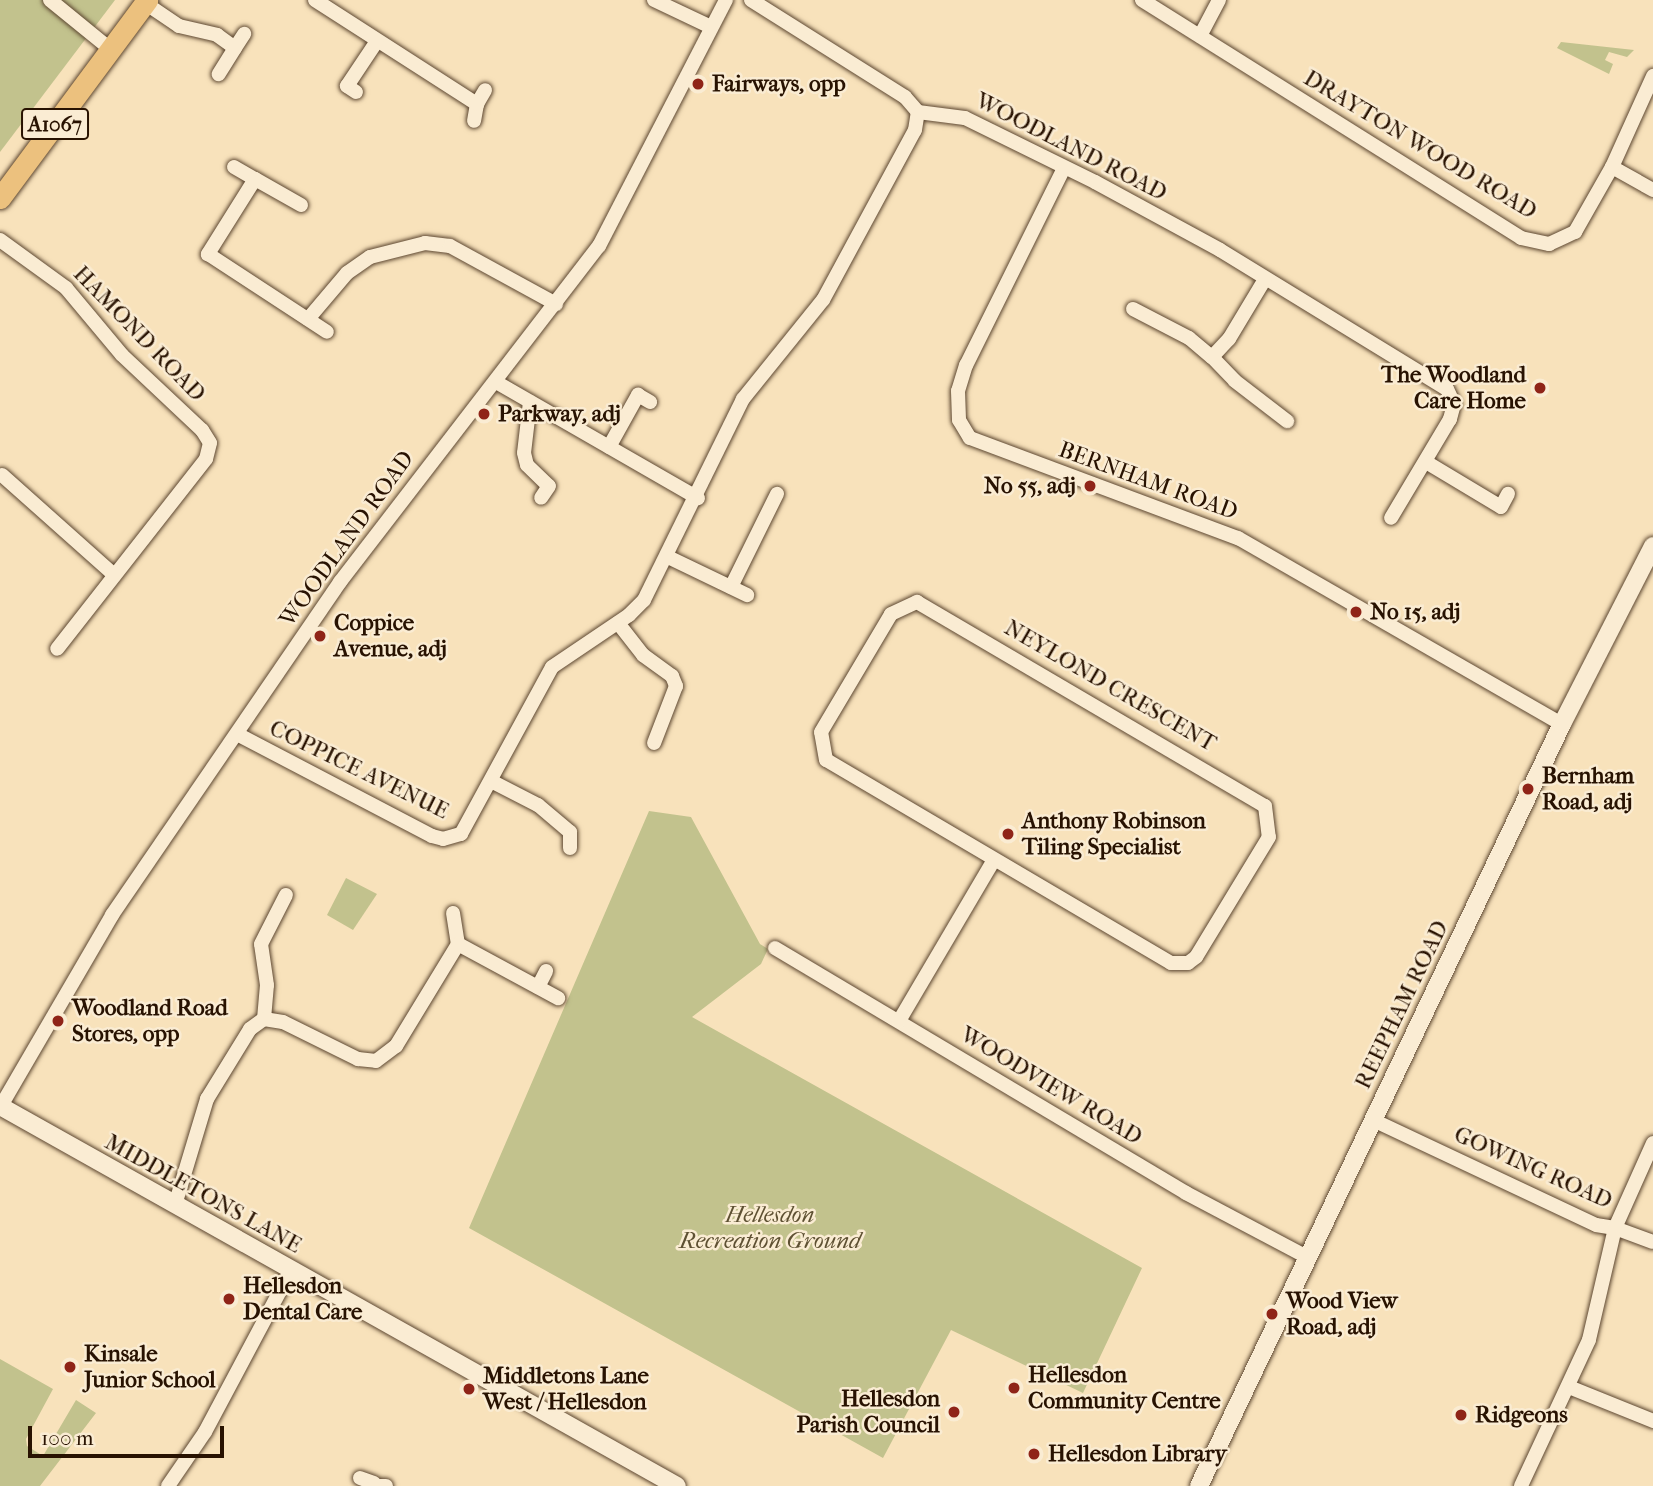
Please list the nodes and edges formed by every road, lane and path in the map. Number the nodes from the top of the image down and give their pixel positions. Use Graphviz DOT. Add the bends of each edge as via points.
graph roads {
  1 [pos="50,0"];
  2 [pos="315,0"];
  3 [pos="654,0"];
  4 [pos="726,0"];
  5 [pos="751,0"];
  6 [pos="1142,0"];
  7 [pos="1219,0"];
  8 [pos="146,1"];
  9 [pos="709,26"];
  10 [pos="244,34"];
  11 [pos="1200,36"];
  12 [pos="377,41"];
  13 [pos="235,48"];
  14 [pos="110,49"];
  15 [pos="219,74"];
  16 [pos="1653,76"];
  17 [pos="347,86"];
  18 [pos="485,90"];
  19 [pos="477,104"];
  20 [pos="918,112"];
  21 [pos="474,121"];
  22 [pos="234,167"];
  23 [pos="1612,167"];
  24 [pos="1063,168"];
  25 [pos="254,179"];
  26 [pos="1653,191"];
  27 [pos="0,198"];
  28 [pos="301,205"];
  29 [pos="0,240"];
  30 [pos="1265,279"];
  31 [pos="556,304"];
  32 [pos="1133,309"];
  33 [pos="308,319"];
  34 [pos="327,332"];
  35 [pos="1212,357"];
  36 [pos="496,382"];
  37 [pos="624,387"];
  38 [pos="530,402"];
  39 [pos="1287,421"];
  40 [pos="609,447"];
  41 [pos="1426,462"];
  42 [pos="2,475"];
  43 [pos="776,494"];
  44 [pos="1508,494"];
  45 [pos="541,498"];
  46 [pos="698,498"];
  47 [pos="1391,518"];
  48 [pos="668,557"];
  49 [pos="1650,557"];
  50 [pos="113,574"];
  51 [pos="731,587"];
  52 [pos="747,595"];
  53 [pos="618,623"];
  54 [pos="57,649"];
  55 [pos="1562,724"];
  56 [pos="237,734"];
  57 [pos="654,743"];
  58 [pos="491,781"];
  59 [pos="570,848"];
  60 [pos="994,860"];
  61 [pos="286,895"];
  62 [pos="453,913"];
  63 [pos="458,944"];
  64 [pos="775,948"];
  65 [pos="546,971"];
  66 [pos="538,987"];
  67 [pos="558,998"];
  68 [pos="264,1019"];
  69 [pos="899,1021"];
  70 [pos="0,1106"];
  71 [pos="1373,1120"];
  72 [pos="1653,1143"];
  73 [pos="175,1205"];
  74 [pos="1615,1228"];
  75 [pos="1653,1242"];
  76 [pos="1307,1256"];
  77 [pos="291,1270"];
  78 [pos="1569,1387"];
  79 [pos="1653,1421"];
  80 [pos="359,1478"];
  81 [pos="378,1485"];
  82 [pos="169,1486"];
  83 [pos="677,1486"];
  84 [pos="1199,1486"];
  85 [pos="1521,1486"];
  1 -- 14 [label="street"];
  2 -- 12 [label="street"];
  3 -- 9 [label="street"];
  4 -- 9 [label="street, WOODLAND ROAD"];
  5 -- 20 [label="street" via="905,97"];
  6 -- 11 [label="street, DRAYTON WOOD ROAD"];
  7 -- 11 [label="street"];
  8 -- 13 [label="street" via="178,26 216,35"];
  8 -- 14 [label="main road, A1067"];
  9 -- 31 [label="street, WOODLAND ROAD" via="598,246"];
  10 -- 13 [label="street"];
  11 -- 23 [label="street, DRAYTON WOOD ROAD" via="1521,238 1549,244 1575,232"];
  12 -- 17 [label="street"];
  12 -- 19 [label="street"];
  13 -- 15 [label="street"];
  14 -- 27 [label="main road, A1067"];
  16 -- 23 [label="street, DRAYTON WOOD ROAD"];
  18 -- 19 [label="street"];
  19 -- 21 [label="street"];
  20 -- 24 [label="street, WOODLAND ROAD" via="965,118"];
  20 -- 46 [label="street, COPPICE AVENUE" via="915,130 823,300 743,399"];
  22 -- 25 [label="street"];
  23 -- 26 [label="street"];
  24 -- 30 [label="street, WOODLAND ROAD"];
  24 -- 55 [label="street, BERNHAM ROAD" via="966,365 958,391 959,420 970,438 1238,538"];
  25 -- 28 [label="street"];
  25 -- 33 [label="street" via="208,254"];
  29 -- 50 [label="street, HAMOND ROAD" via="66,288 122,355 202,430 210,443 206,459"];
  30 -- 35 [label="street" via="1229,339"];
  30 -- 41 [label="street, WOODLAND ROAD" via="1447,389 1454,404 1451,419"];
  31 -- 33 [label="street" via="450,246 425,243 370,257 346,273"];
  31 -- 36 [label="street, WOODLAND ROAD"];
  32 -- 35 [label="street" via="1189,338"];
  33 -- 34 [label="street"];
  35 -- 39 [label="street"];
  36 -- 38 [label="street"];
  36 -- 56 [label="street, WOODLAND ROAD" via="373,536"];
  37 -- 40 [label="street" via="644,399"];
  38 -- 40 [label="street"];
  38 -- 45 [label="street" via="524,453 527,465 549,486"];
  40 -- 46 [label="street"];
  41 -- 44 [label="street" via="1501,507"];
  41 -- 47 [label="street, WOODLAND ROAD"];
  42 -- 50 [label="street"];
  43 -- 51 [label="street"];
  46 -- 48 [label="street, COPPICE AVENUE"];
  48 -- 51 [label="street"];
  48 -- 53 [label="street, COPPICE AVENUE" via="638,609"];
  49 -- 55 [label="street, REEPHAM ROAD"];
  50 -- 54 [label="street, HAMOND ROAD"];
  51 -- 52 [label="street"];
  53 -- 57 [label="street" via="631,643 672,676 676,686"];
  53 -- 58 [label="street, COPPICE AVENUE" via="552,667"];
  55 -- 71 [label="street, REEPHAM ROAD"];
  56 -- 58 [label="street, COPPICE AVENUE" via="443,839 461,834"];
  56 -- 70 [label="street, WOODLAND ROAD" via="111,915"];
  58 -- 59 [label="street" via="574,829"];
  60 -- 60 [label="street, NEYLOND CRESCENT" via="834,767 822,751 821,732 891,614 906,603 927,606 1256,796 1265,806 1271,827 1203,950 1178,964"];
  60 -- 69 [label="street"];
  61 -- 68 [label="street" via="261,944 267,985"];
  62 -- 63 [label="street"];
  63 -- 66 [label="street"];
  63 -- 68 [label="street" via="396,1046 376,1061 358,1059 283,1022"];
  64 -- 69 [label="street, WOODVIEW ROAD"];
  65 -- 66 [label="street"];
  66 -- 67 [label="street"];
  68 -- 73 [label="street" via="250,1029 207,1099"];
  69 -- 76 [label="street, WOODVIEW ROAD" via="1186,1193"];
  70 -- 73 [label="street, MIDDLETONS LANE"];
  71 -- 74 [label="street, GOWING ROAD" via="1595,1225"];
  71 -- 76 [label="street, REEPHAM ROAD"];
  72 -- 74 [label="street"];
  73 -- 77 [label="street, MIDDLETONS LANE"];
  74 -- 75 [label="street"];
  74 -- 78 [label="street, GOWING ROAD" via="1593,1328"];
  76 -- 84 [label="street, REEPHAM ROAD"];
  77 -- 82 [label="street" via="205,1432"];
  77 -- 83 [label="street, MIDDLETONS LANE"];
  78 -- 79 [label="street"];
  78 -- 85 [label="street, GOWING ROAD"];
  80 -- 81 [label="street"];
}
